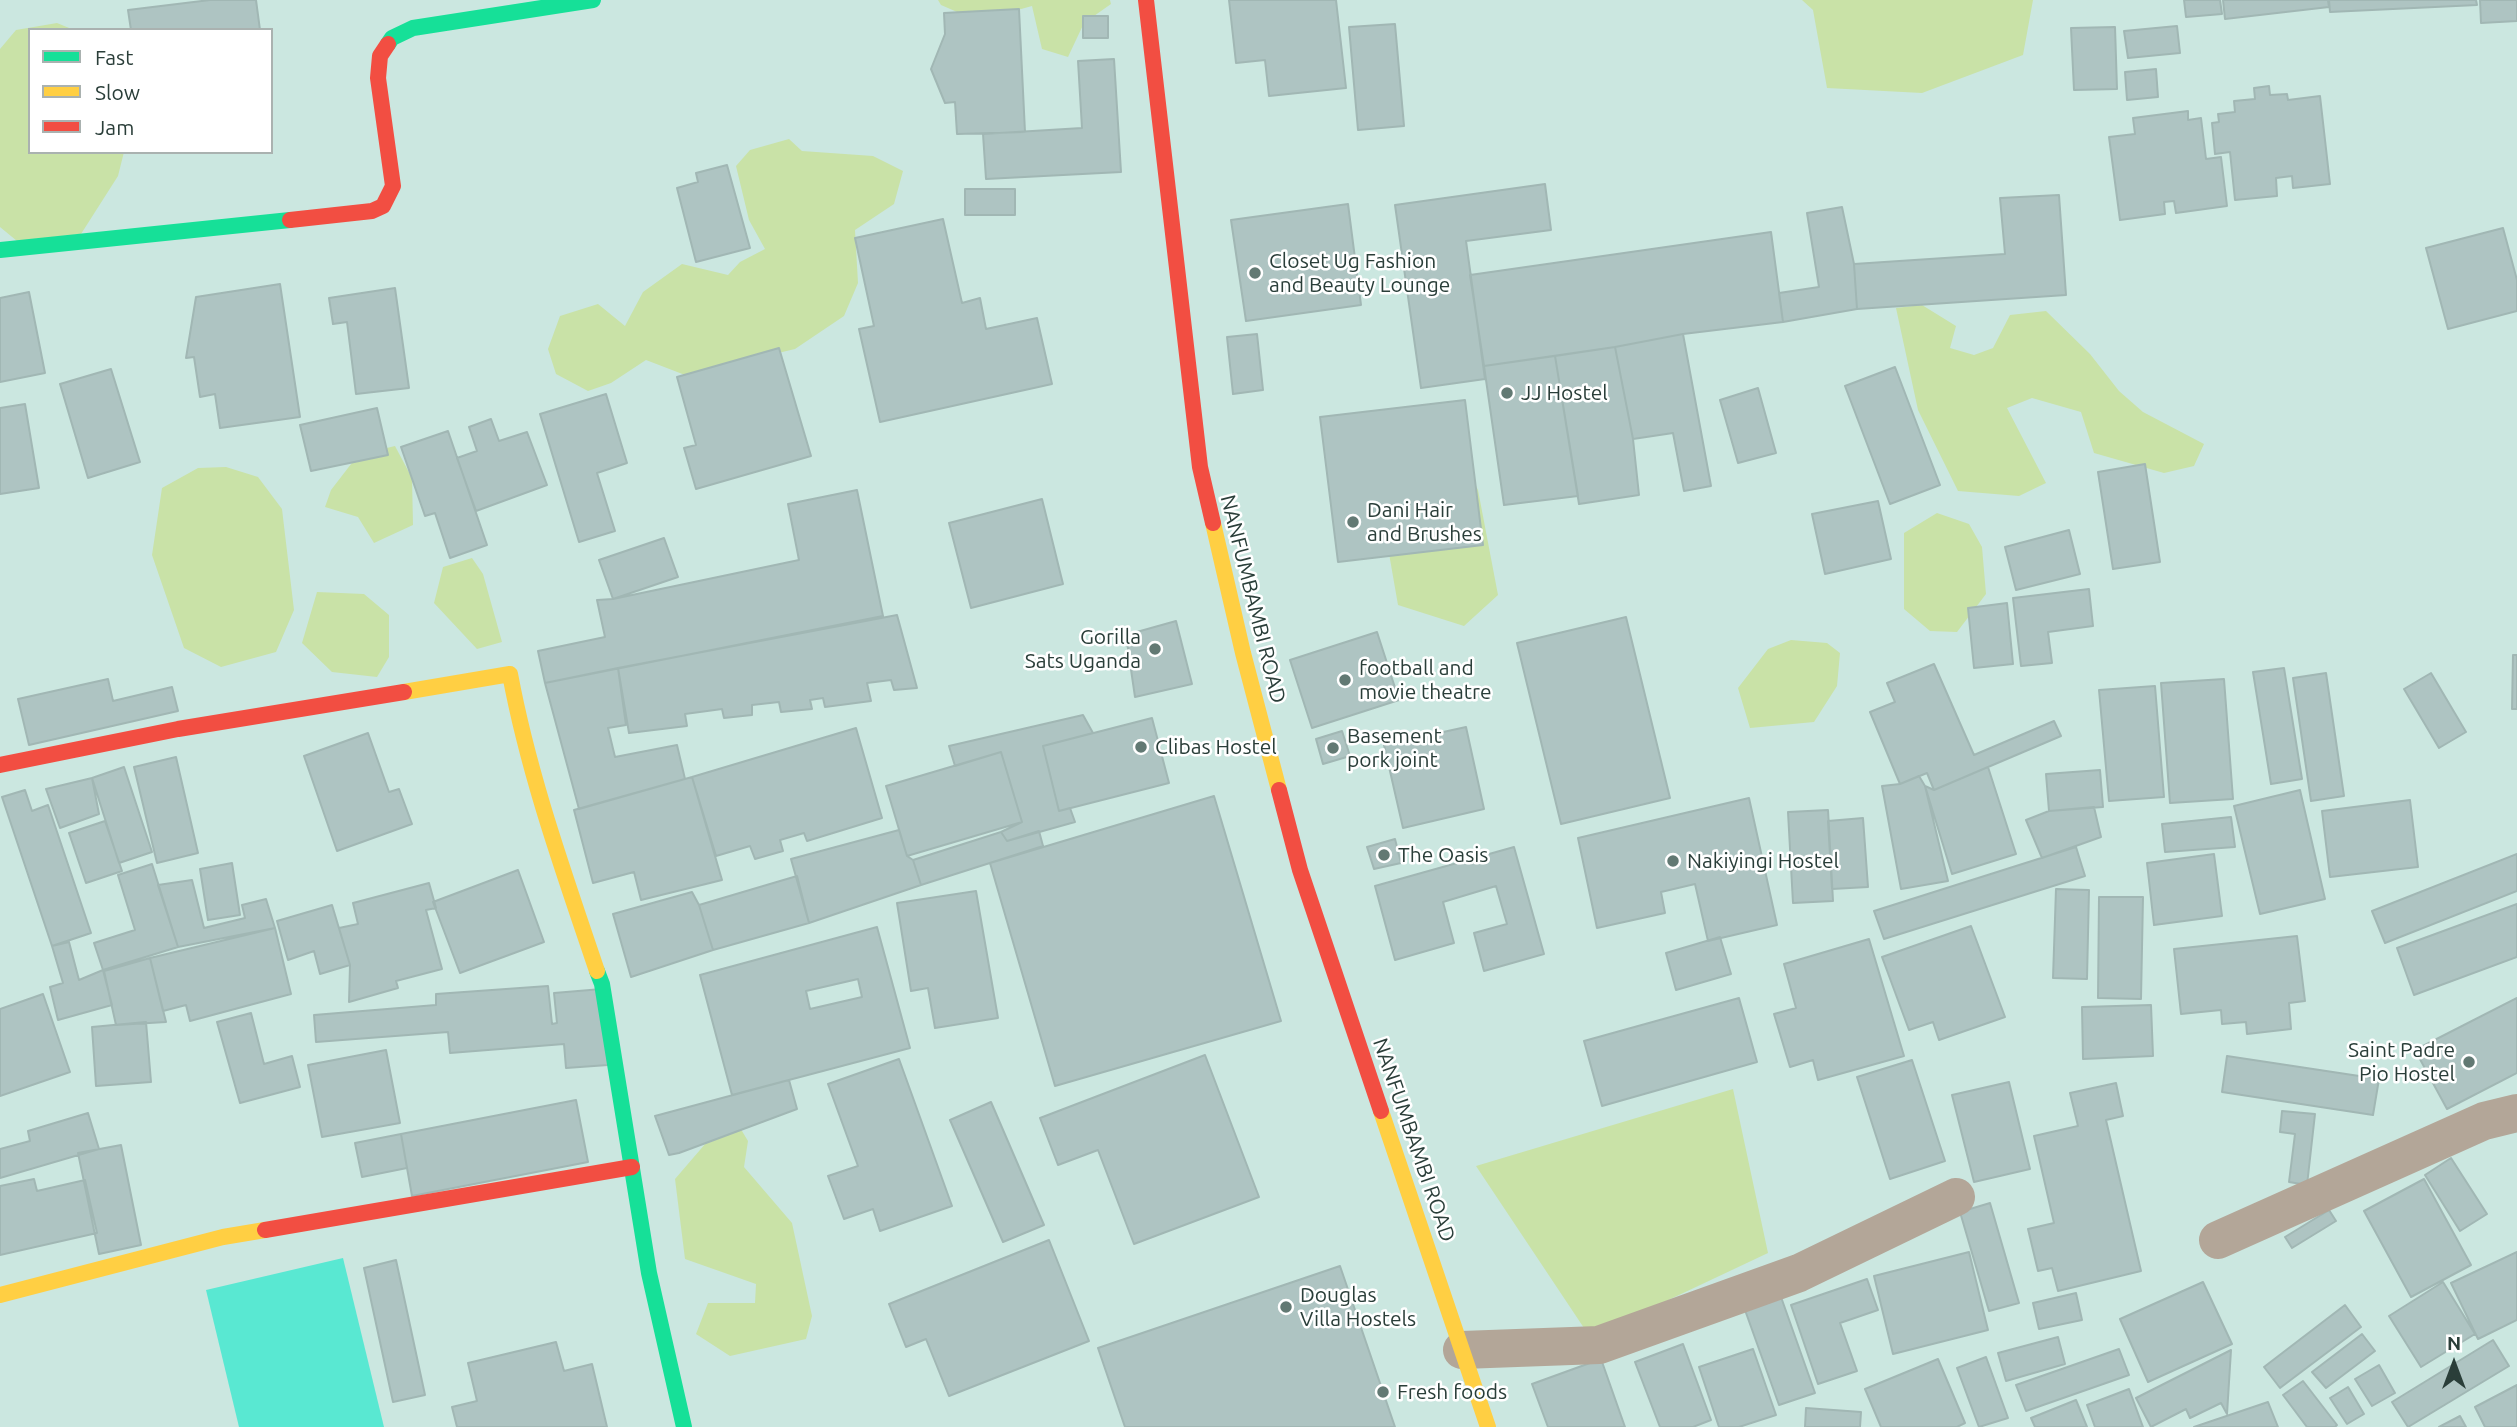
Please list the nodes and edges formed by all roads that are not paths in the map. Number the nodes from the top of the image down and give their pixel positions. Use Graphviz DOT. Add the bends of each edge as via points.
graph roads {
  1 [pos="593,0"];
  2 [pos="1146,0"];
  3 [pos="0,250"];
  4 [pos="0,765"];
  5 [pos="2517,1113"];
  6 [pos="632,1167"];
  7 [pos="1956,1197"];
  8 [pos="2218,1240"];
  9 [pos="0,1295"];
  10 [pos="1462,1350"];
  11 [pos="684,1427"];
  12 [pos="1488,1427"];
  1 -- 3 [label="street" via="413,28 392,38 380,56 378,78 393,186 383,206 372,211"];
  2 -- 10 [label="street, NANFUMBAMBI ROAD" via="1199,467 1300,870"];
  4 -- 6 [label="street" via="178,729 510,674 549,831 602,984"];
  5 -- 8 [label="street" via="2484,1121"];
  6 -- 9 [label="street" via="223,1237"];
  6 -- 11 [label="street" via="649,1273"];
  7 -- 10 [label="street" via="1799,1273 1599,1345"];
  10 -- 12 [label="street, NANFUMBAMBI ROAD"];
}
